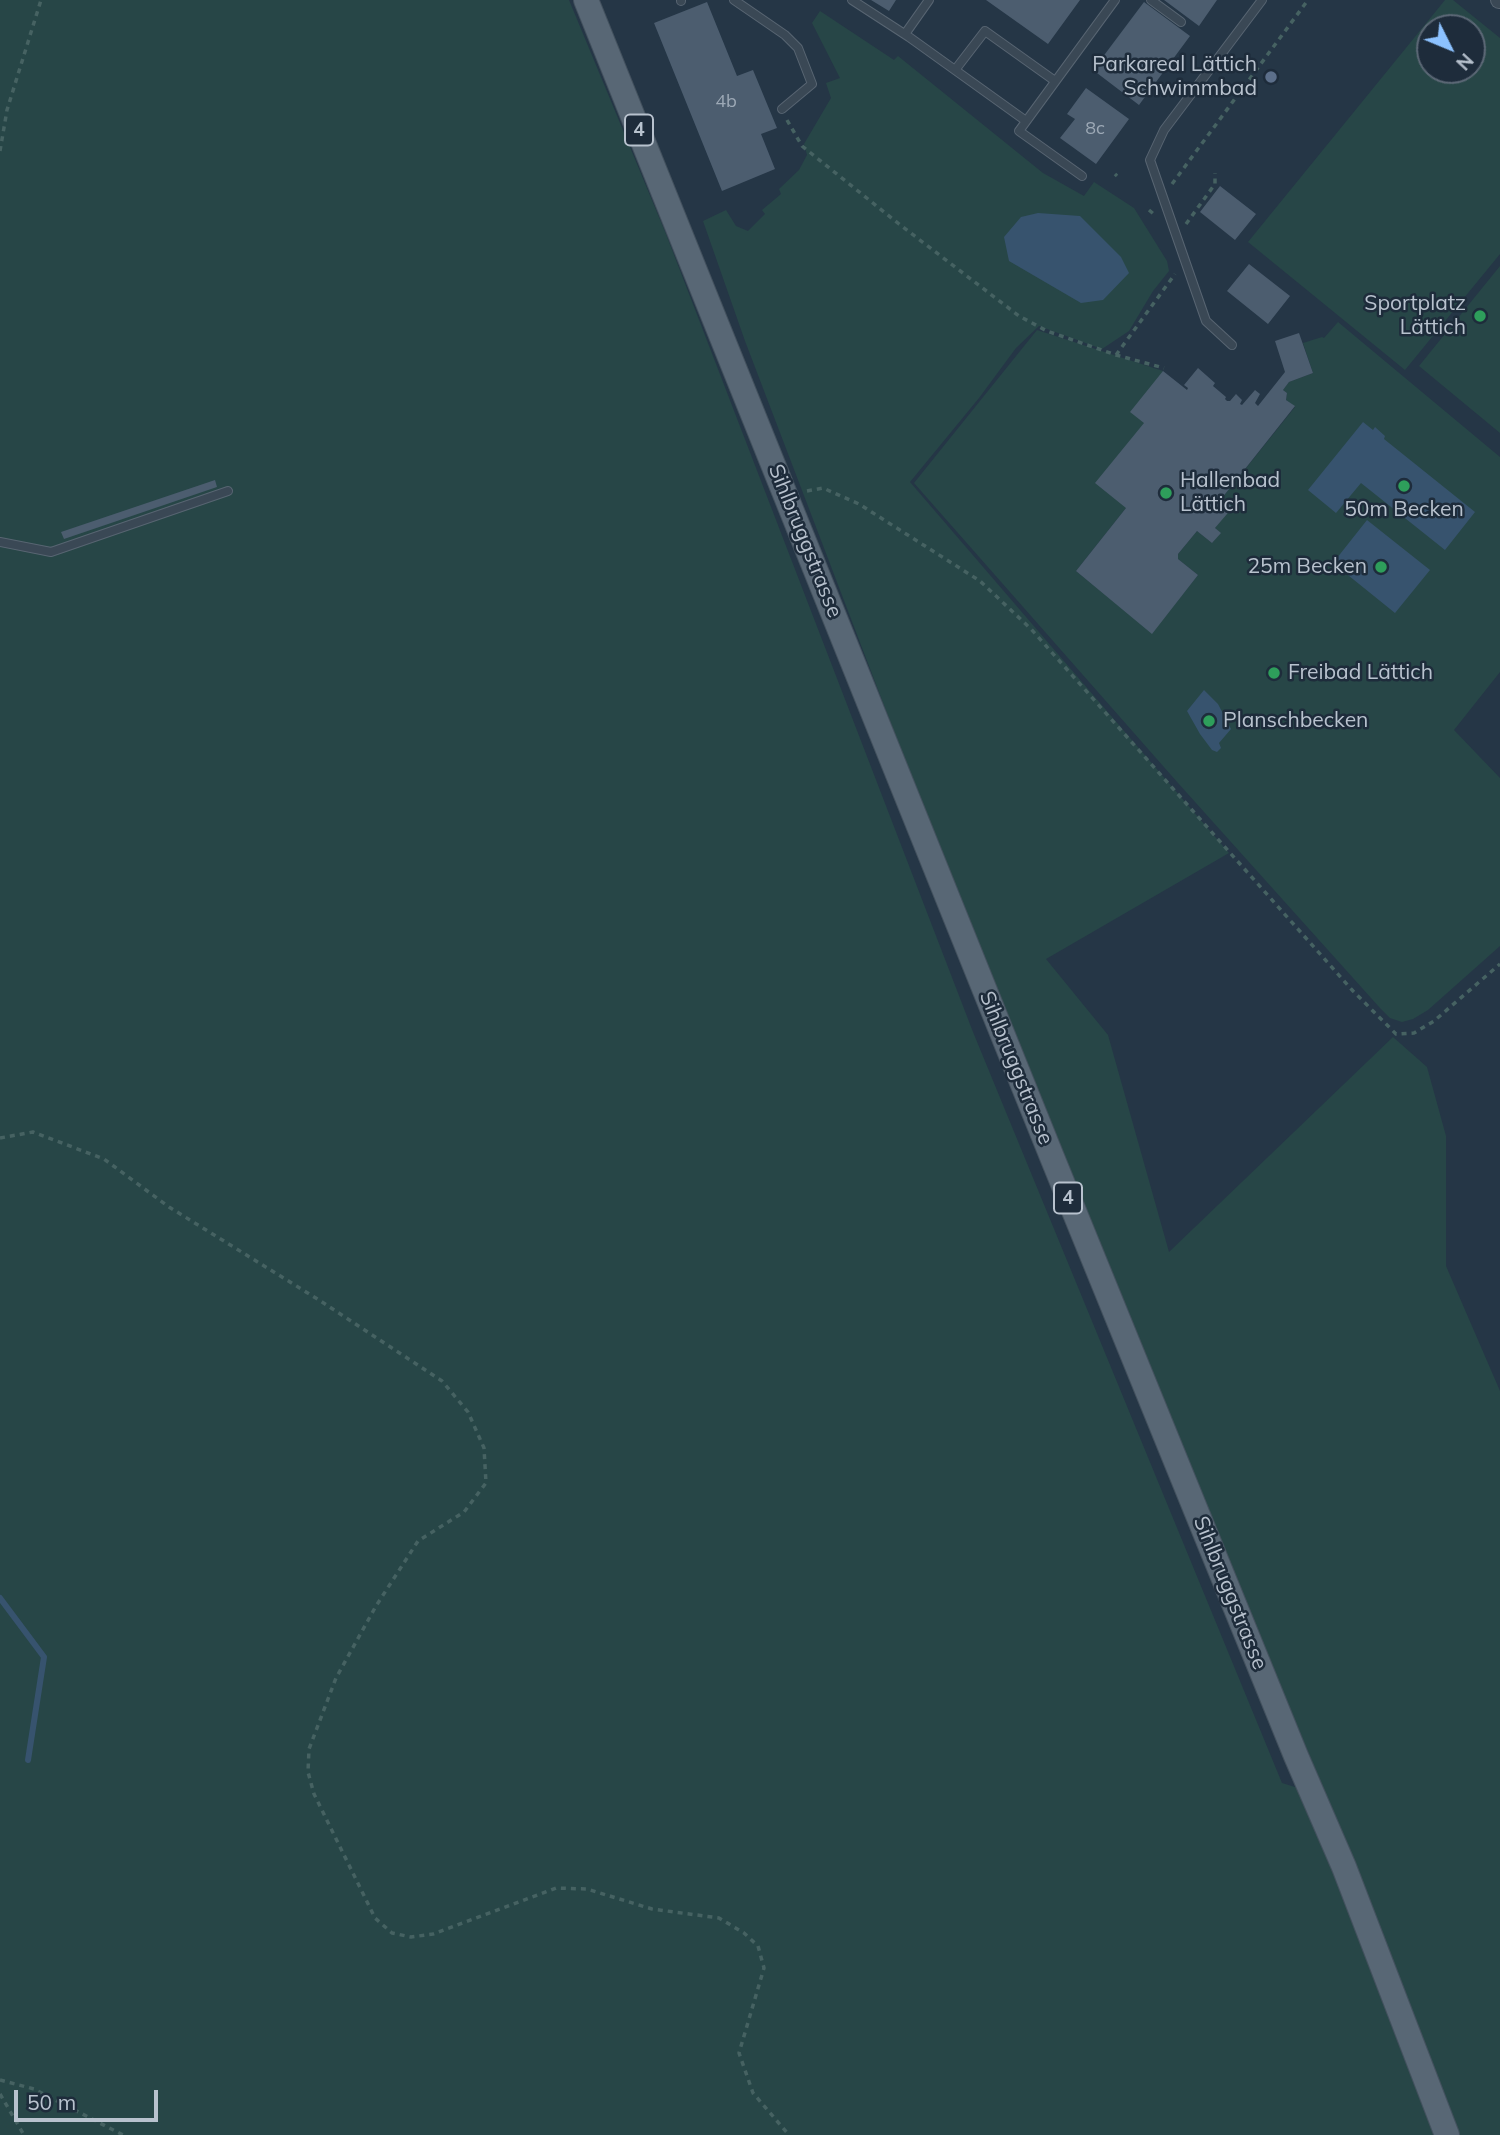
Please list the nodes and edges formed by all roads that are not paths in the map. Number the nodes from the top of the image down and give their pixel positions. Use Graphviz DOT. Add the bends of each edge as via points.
graph roads {
  1 [pos="586,0"];
  2 [pos="734,0"];
  3 [pos="852,0"];
  4 [pos="929,0"];
  5 [pos="1115,0"];
  6 [pos="1151,0"];
  7 [pos="1262,0"];
  8 [pos="1181,22"];
  9 [pos="905,34"];
  10 [pos="955,70"];
  11 [pos="1055,81"];
  12 [pos="782,109"];
  13 [pos="1026,121"];
  14 [pos="1082,176"];
  15 [pos="1232,345"];
  16 [pos="228,492"];
  17 [pos="0,542"];
  18 [pos="1447,2135"];
  1 -- 18 [label="main road, Sihlbruggstrasse / 4" via="1057,1170 1344,1867"];
  2 -- 12 [label="lane" via="798,48 812,84"];
  3 -- 9 [label="lane"];
  4 -- 9 [label="lane"];
  5 -- 11 [label="lane"];
  6 -- 8 [label="lane"];
  7 -- 15 [label="lane" via="1164,130 1150,160 1206,321"];
  9 -- 10 [label="lane"];
  10 -- 11 [label="lane" via="985,31"];
  10 -- 13 [label="lane"];
  11 -- 13 [label="lane"];
  13 -- 14 [label="lane" via="1019,131"];
  16 -- 17 [label="lane" via="51,552"];
}
